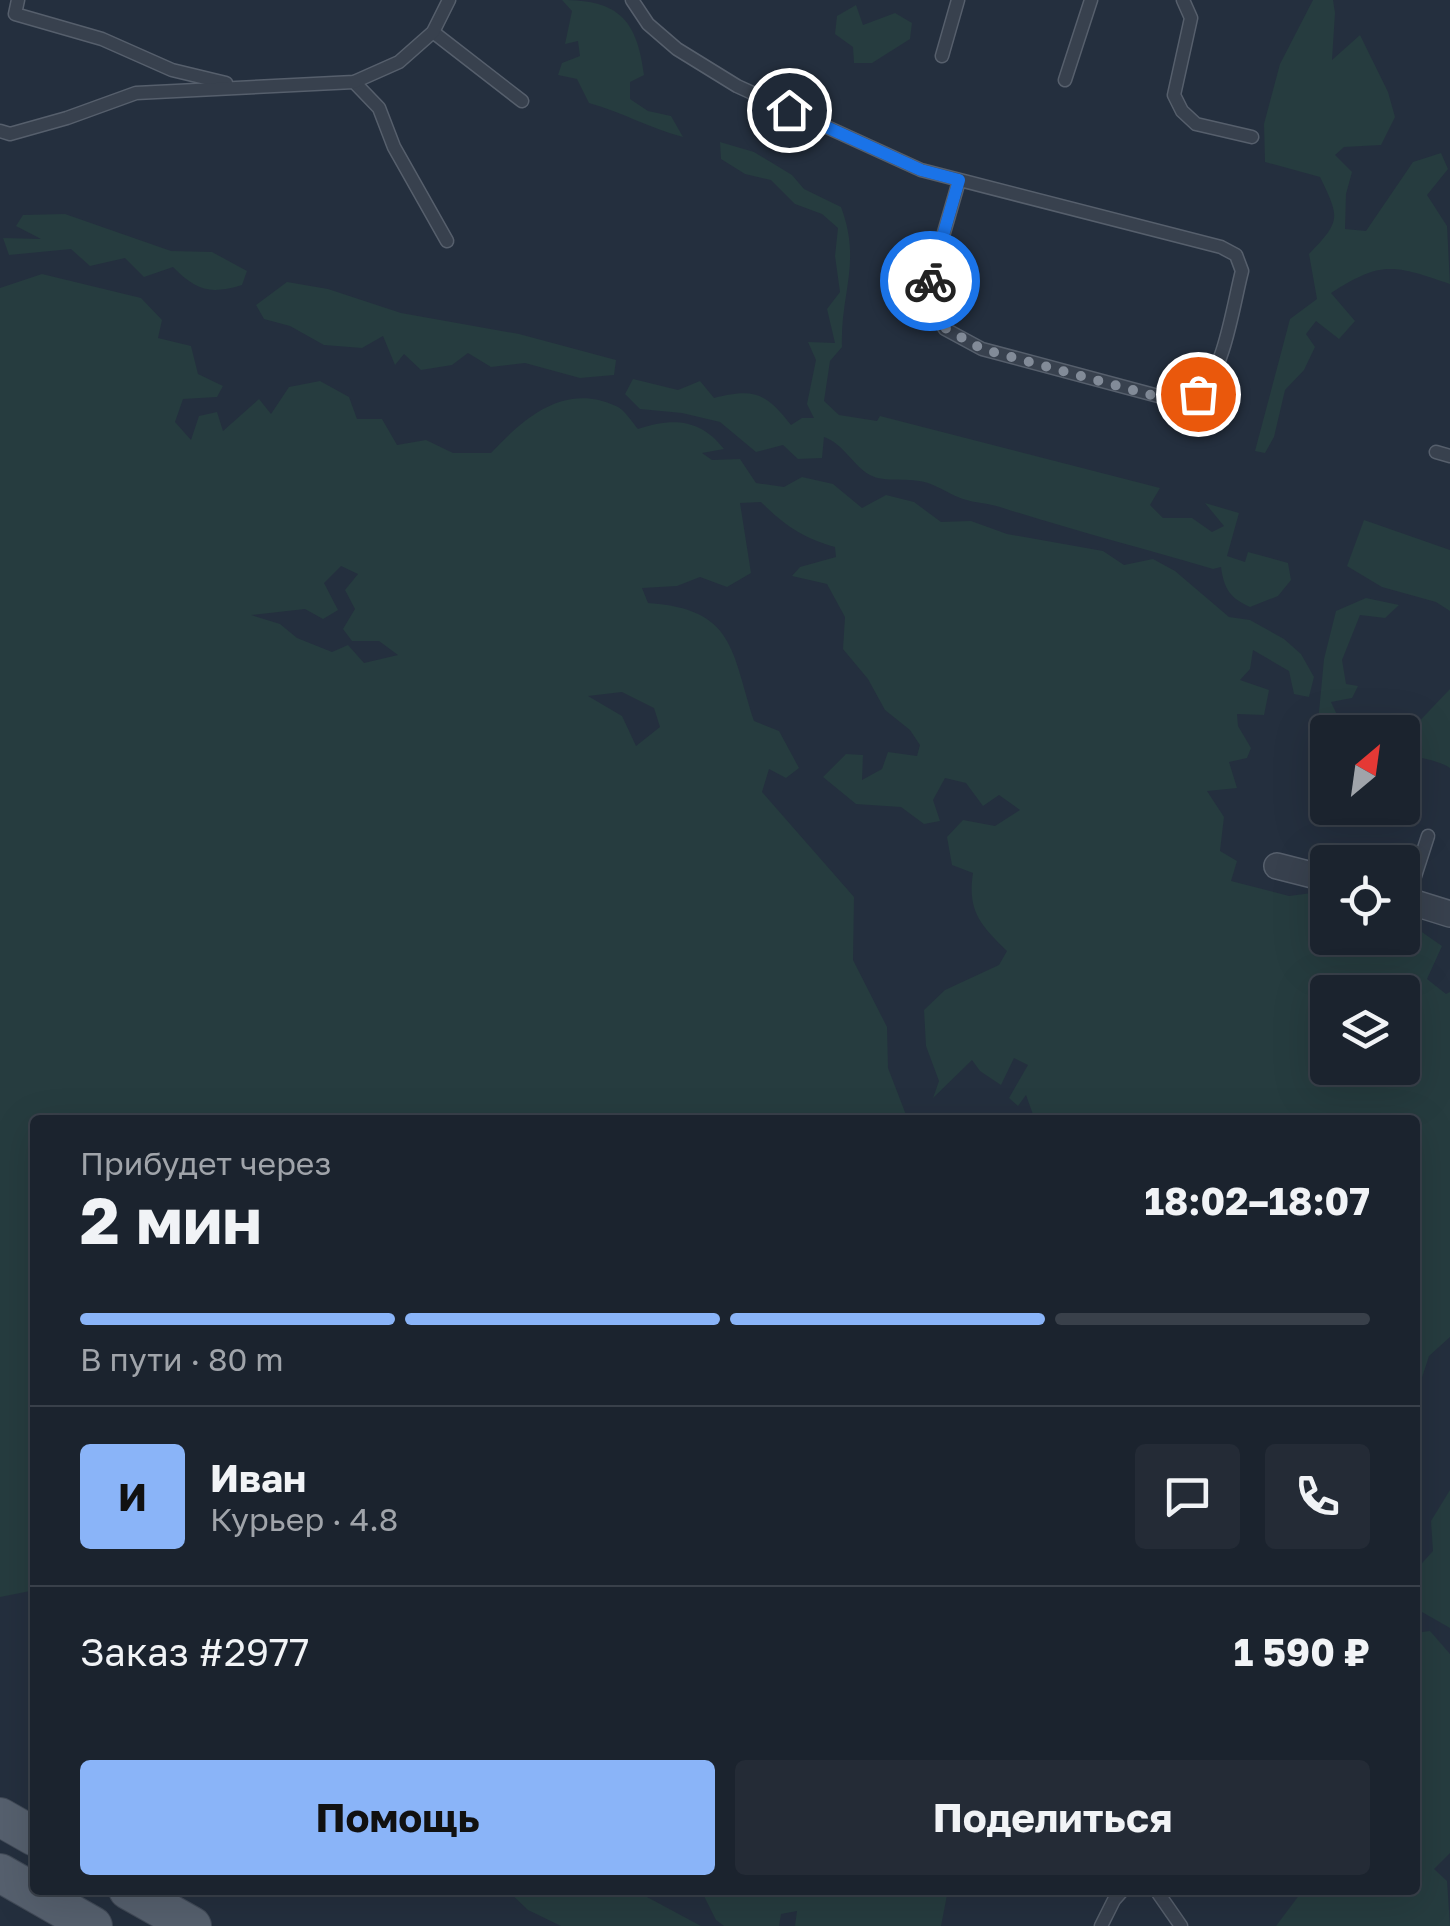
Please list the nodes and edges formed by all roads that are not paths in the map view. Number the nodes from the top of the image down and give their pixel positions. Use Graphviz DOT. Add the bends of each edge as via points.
graph roads {
  1 [pos="18,0"];
  2 [pos="448,0"];
  3 [pos="632,0"];
  4 [pos="958,0"];
  5 [pos="1091,0"];
  6 [pos="1183,0"];
  7 [pos="433,32"];
  8 [pos="942,56"];
  9 [pos="1065,80"];
  10 [pos="354,82"];
  11 [pos="240,87"];
  12 [pos="522,100"];
  13 [pos="0,131"];
  14 [pos="1252,137"];
  15 [pos="959,180"];
  16 [pos="446,241"];
  17 [pos="1428,836"];
  18 [pos="1420,858"];
  19 [pos="1277,866"];
  20 [pos="1310,875"];
  21 [pos="1420,905"];
  22 [pos="1450,914"];
  23 [pos="0,1817"];
  24 [pos="30,1834"];
  25 [pos="0,1873"];
  26 [pos="30,1890"];
  27 [pos="39,1895"];
  28 [pos="137,1895"];
  29 [pos="1118,1895"];
  30 [pos="1159,1895"];
  31 [pos="93,1926"];
  32 [pos="192,1926"];
  33 [pos="1102,1926"];
  34 [pos="1181,1926"];
  1 -- 11 [label="lane" via="14,14"];
  2 -- 7 [label="lane"];
  3 -- 15 [label="lane" via="677,49 737,86 921,170"];
  4 -- 8 [label="lane"];
  5 -- 9 [label="lane"];
  6 -- 14 [label="lane" via="1191,18 1174,95 1182,111 1196,124"];
  7 -- 10 [label="lane" via="398,62"];
  7 -- 12 [label="lane"];
  10 -- 11 [label="lane"];
  10 -- 16 [label="lane" via="378,108"];
  11 -- 13 [label="lane" via="136,93 10,134"];
  15 -- 15 [label="lane" via="1236,255 1242,271 1213,378 1198,394 1162,398 982,349 945,328 926,298"];
  17 -- 18 [label="lane"];
  19 -- 20 [label="street"];
  21 -- 22 [label="street"];
  23 -- 24 [label="main road"];
  25 -- 26 [label="main road"];
  27 -- 31 [label="main road"];
  28 -- 32 [label="main road"];
  29 -- 33 [label="lane"];
  30 -- 34 [label="lane"];
}
